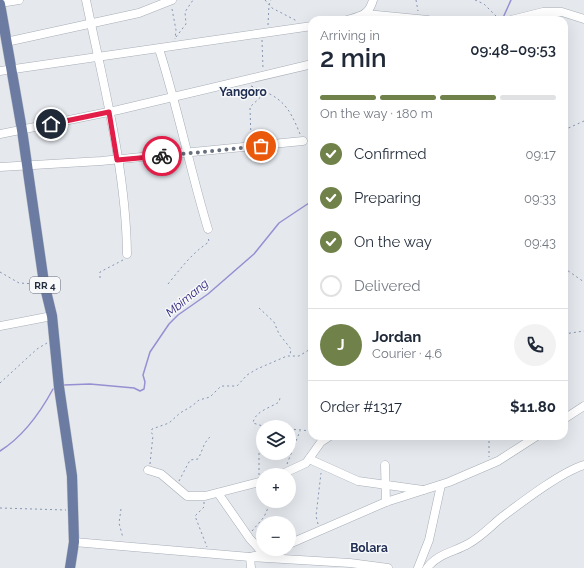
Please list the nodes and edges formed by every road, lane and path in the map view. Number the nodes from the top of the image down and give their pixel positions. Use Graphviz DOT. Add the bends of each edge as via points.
graph roads {
  1 [pos="19,0"];
  2 [pos="86,0"];
  3 [pos="193,0"];
  4 [pos="265,0"];
  5 [pos="373,0"];
  6 [pos="416,0"];
  7 [pos="475,0"];
  8 [pos="171,1"];
  9 [pos="0,3"];
  10 [pos="366,14"];
  11 [pos="360,16"];
  12 [pos="385,16"];
  13 [pos="422,16"];
  14 [pos="496,16"];
  15 [pos="527,16"];
  16 [pos="584,19"];
  17 [pos="91,24"];
  18 [pos="308,25"];
  19 [pos="308,26"];
  20 [pos="176,37"];
  21 [pos="6,42"];
  22 [pos="169,48"];
  23 [pos="159,49"];
  24 [pos="98,58"];
  25 [pos="308,65"];
  26 [pos="11,70"];
  27 [pos="0,71"];
  28 [pos="251,86"];
  29 [pos="266,92"];
  30 [pos="174,97"];
  31 [pos="109,112"];
  32 [pos="584,121"];
  33 [pos="568,128"];
  34 [pos="22,130"];
  35 [pos="0,134"];
  36 [pos="303,141"];
  37 [pos="247,147"];
  38 [pos="186,153"];
  39 [pos="117,160"];
  40 [pos="27,166"];
  41 [pos="0,167"];
  42 [pos="208,229"];
  43 [pos="127,254"];
  44 [pos="568,271"];
  45 [pos="0,272"];
  46 [pos="100,278"];
  47 [pos="584,282"];
  48 [pos="44,283"];
  49 [pos="168,284"];
  50 [pos="259,308"];
  51 [pos="52,316"];
  52 [pos="0,326"];
  53 [pos="584,331"];
  54 [pos="568,333"];
  55 [pos="55,339"];
  56 [pos="308,350"];
  57 [pos="290,356"];
  58 [pos="0,383"];
  59 [pos="280,398"];
  60 [pos="584,406"];
  61 [pos="568,416"];
  62 [pos="256,424"];
  63 [pos="296,430"];
  64 [pos="300,431"];
  65 [pos="308,431"];
  66 [pos="211,436"];
  67 [pos="324,440"];
  68 [pos="490,440"];
  69 [pos="531,440"];
  70 [pos="309,459"];
  71 [pos="286,465"];
  72 [pos="385,465"];
  73 [pos="488,465"];
  74 [pos="584,465"];
  75 [pos="322,466"];
  76 [pos="295,468"];
  77 [pos="148,470"];
  78 [pos="256,483"];
  79 [pos="385,484"];
  80 [pos="441,485"];
  81 [pos="174,486"];
  82 [pos="423,490"];
  83 [pos="218,493"];
  84 [pos="203,496"];
  85 [pos="386,502"];
  86 [pos="0,508"];
  87 [pos="268,508"];
  88 [pos="121,509"];
  89 [pos="74,510"];
  90 [pos="320,531"];
  91 [pos="248,537"];
  92 [pos="296,541"];
  93 [pos="74,542"];
  94 [pos="256,546"];
  95 [pos="123,547"];
  96 [pos="209,554"];
  97 [pos="256,556"];
  98 [pos="250,557"];
  99 [pos="70,568"];
  100 [pos="250,568"];
  101 [pos="388,568"];
  102 [pos="418,568"];
  103 [pos="427,568"];
  1 -- 9 [label="street"];
  2 -- 17 [label="street"];
  3 -- 20 [label="path" via="185,12 186,24"];
  4 -- 18 [label="path" via="272,8"];
  5 -- 10 [label="street"];
  6 -- 13 [label="path"];
  7 -- 14 [label="path" via="484,4"];
  8 -- 17 [label="street" via="138,13"];
  8 -- 20 [label="path"];
  9 -- 21 [label="main road, RR 4"];
  10 -- 11 [label="street"];
  10 -- 12 [label="street"];
  15 -- 16 [label="street" via="543,12 562,12"];
  17 -- 21 [label="street"];
  17 -- 24 [label="street"];
  19 -- 22 [label="street"];
  20 -- 22 [label="path"];
  21 -- 26 [label="main road, RR 4"];
  22 -- 23 [label="street"];
  23 -- 24 [label="street"];
  23 -- 30 [label="street"];
  24 -- 26 [label="street"];
  24 -- 31 [label="street"];
  25 -- 30 [label="street"];
  26 -- 27 [label="street"];
  26 -- 34 [label="main road, RR 4"];
  28 -- 29 [label="path"];
  29 -- 36 [label="path" via="273,94 287,106"];
  29 -- 37 [label="path" via="250,107 251,141"];
  30 -- 31 [label="street"];
  30 -- 38 [label="street"];
  31 -- 34 [label="street"];
  31 -- 39 [label="street"];
  32 -- 33 [label="path"];
  34 -- 35 [label="street"];
  34 -- 40 [label="main road, RR 4"];
  36 -- 37 [label="street"];
  37 -- 38 [label="street"];
  38 -- 39 [label="street"];
  38 -- 42 [label="street"];
  39 -- 40 [label="street"];
  39 -- 43 [label="street" via="126,218"];
  40 -- 41 [label="street"];
  40 -- 48 [label="main road, RR 4"];
  42 -- 49 [label="path" via="209,242 187,260"];
  43 -- 46 [label="path" via="125,259 100,272"];
  44 -- 47 [label="path"];
  45 -- 48 [label="path" via="19,283"];
  48 -- 51 [label="main road, RR 4"];
  50 -- 57 [label="path" via="274,322 279,334 291,349"];
  51 -- 52 [label="street"];
  51 -- 55 [label="main road, RR 4"];
  53 -- 54 [label="path"];
  55 -- 58 [label="path" via="37,349"];
  55 -- 89 [label="main road, RR 4"];
  56 -- 57 [label="path" via="299,356"];
  57 -- 77 [label="path" via="257,369 237,386 221,386 210,397 199,400 169,423 152,429 151,462"];
  59 -- 62 [label="path" via="279,402 257,414 253,423"];
  60 -- 61 [label="street"];
  63 -- 64 [label="path"];
  64 -- 65 [label="path"];
  64 -- 71 [label="path"];
  66 -- 81 [label="path" via="204,442 198,459 190,460 177,485"];
  67 -- 70 [label="street"];
  68 -- 73 [label="path"];
  69 -- 73 [label="street"];
  70 -- 75 [label="street"];
  70 -- 76 [label="street"];
  72 -- 79 [label="street"];
  73 -- 80 [label="street"];
  74 -- 103 [label="street" via="557,479 470,543 441,556"];
  75 -- 79 [label="street" via="358,480"];
  75 -- 90 [label="path" via="316,516"];
  77 -- 81 [label="street" via="161,474"];
  78 -- 83 [label="street"];
  79 -- 82 [label="street"];
  79 -- 85 [label="street"];
  80 -- 82 [label="street"];
  80 -- 102 [label="street" via="429,540"];
  81 -- 84 [label="street" via="187,496"];
  82 -- 85 [label="street"];
  83 -- 84 [label="street"];
  83 -- 91 [label="street"];
  84 -- 96 [label="path" via="204,508 195,516"];
  85 -- 90 [label="street"];
  86 -- 89 [label="path"];
  87 -- 91 [label="path"];
  88 -- 95 [label="path" via="119,523"];
  89 -- 93 [label="main road, RR 4"];
  90 -- 92 [label="street"];
  91 -- 94 [label="street"];
  93 -- 95 [label="street"];
  93 -- 99 [label="main road, RR 4"];
  95 -- 96 [label="street"];
  96 -- 98 [label="street"];
  97 -- 98 [label="street"];
  98 -- 100 [label="street"];
  98 -- 101 [label="street" via="357,563"];
}
